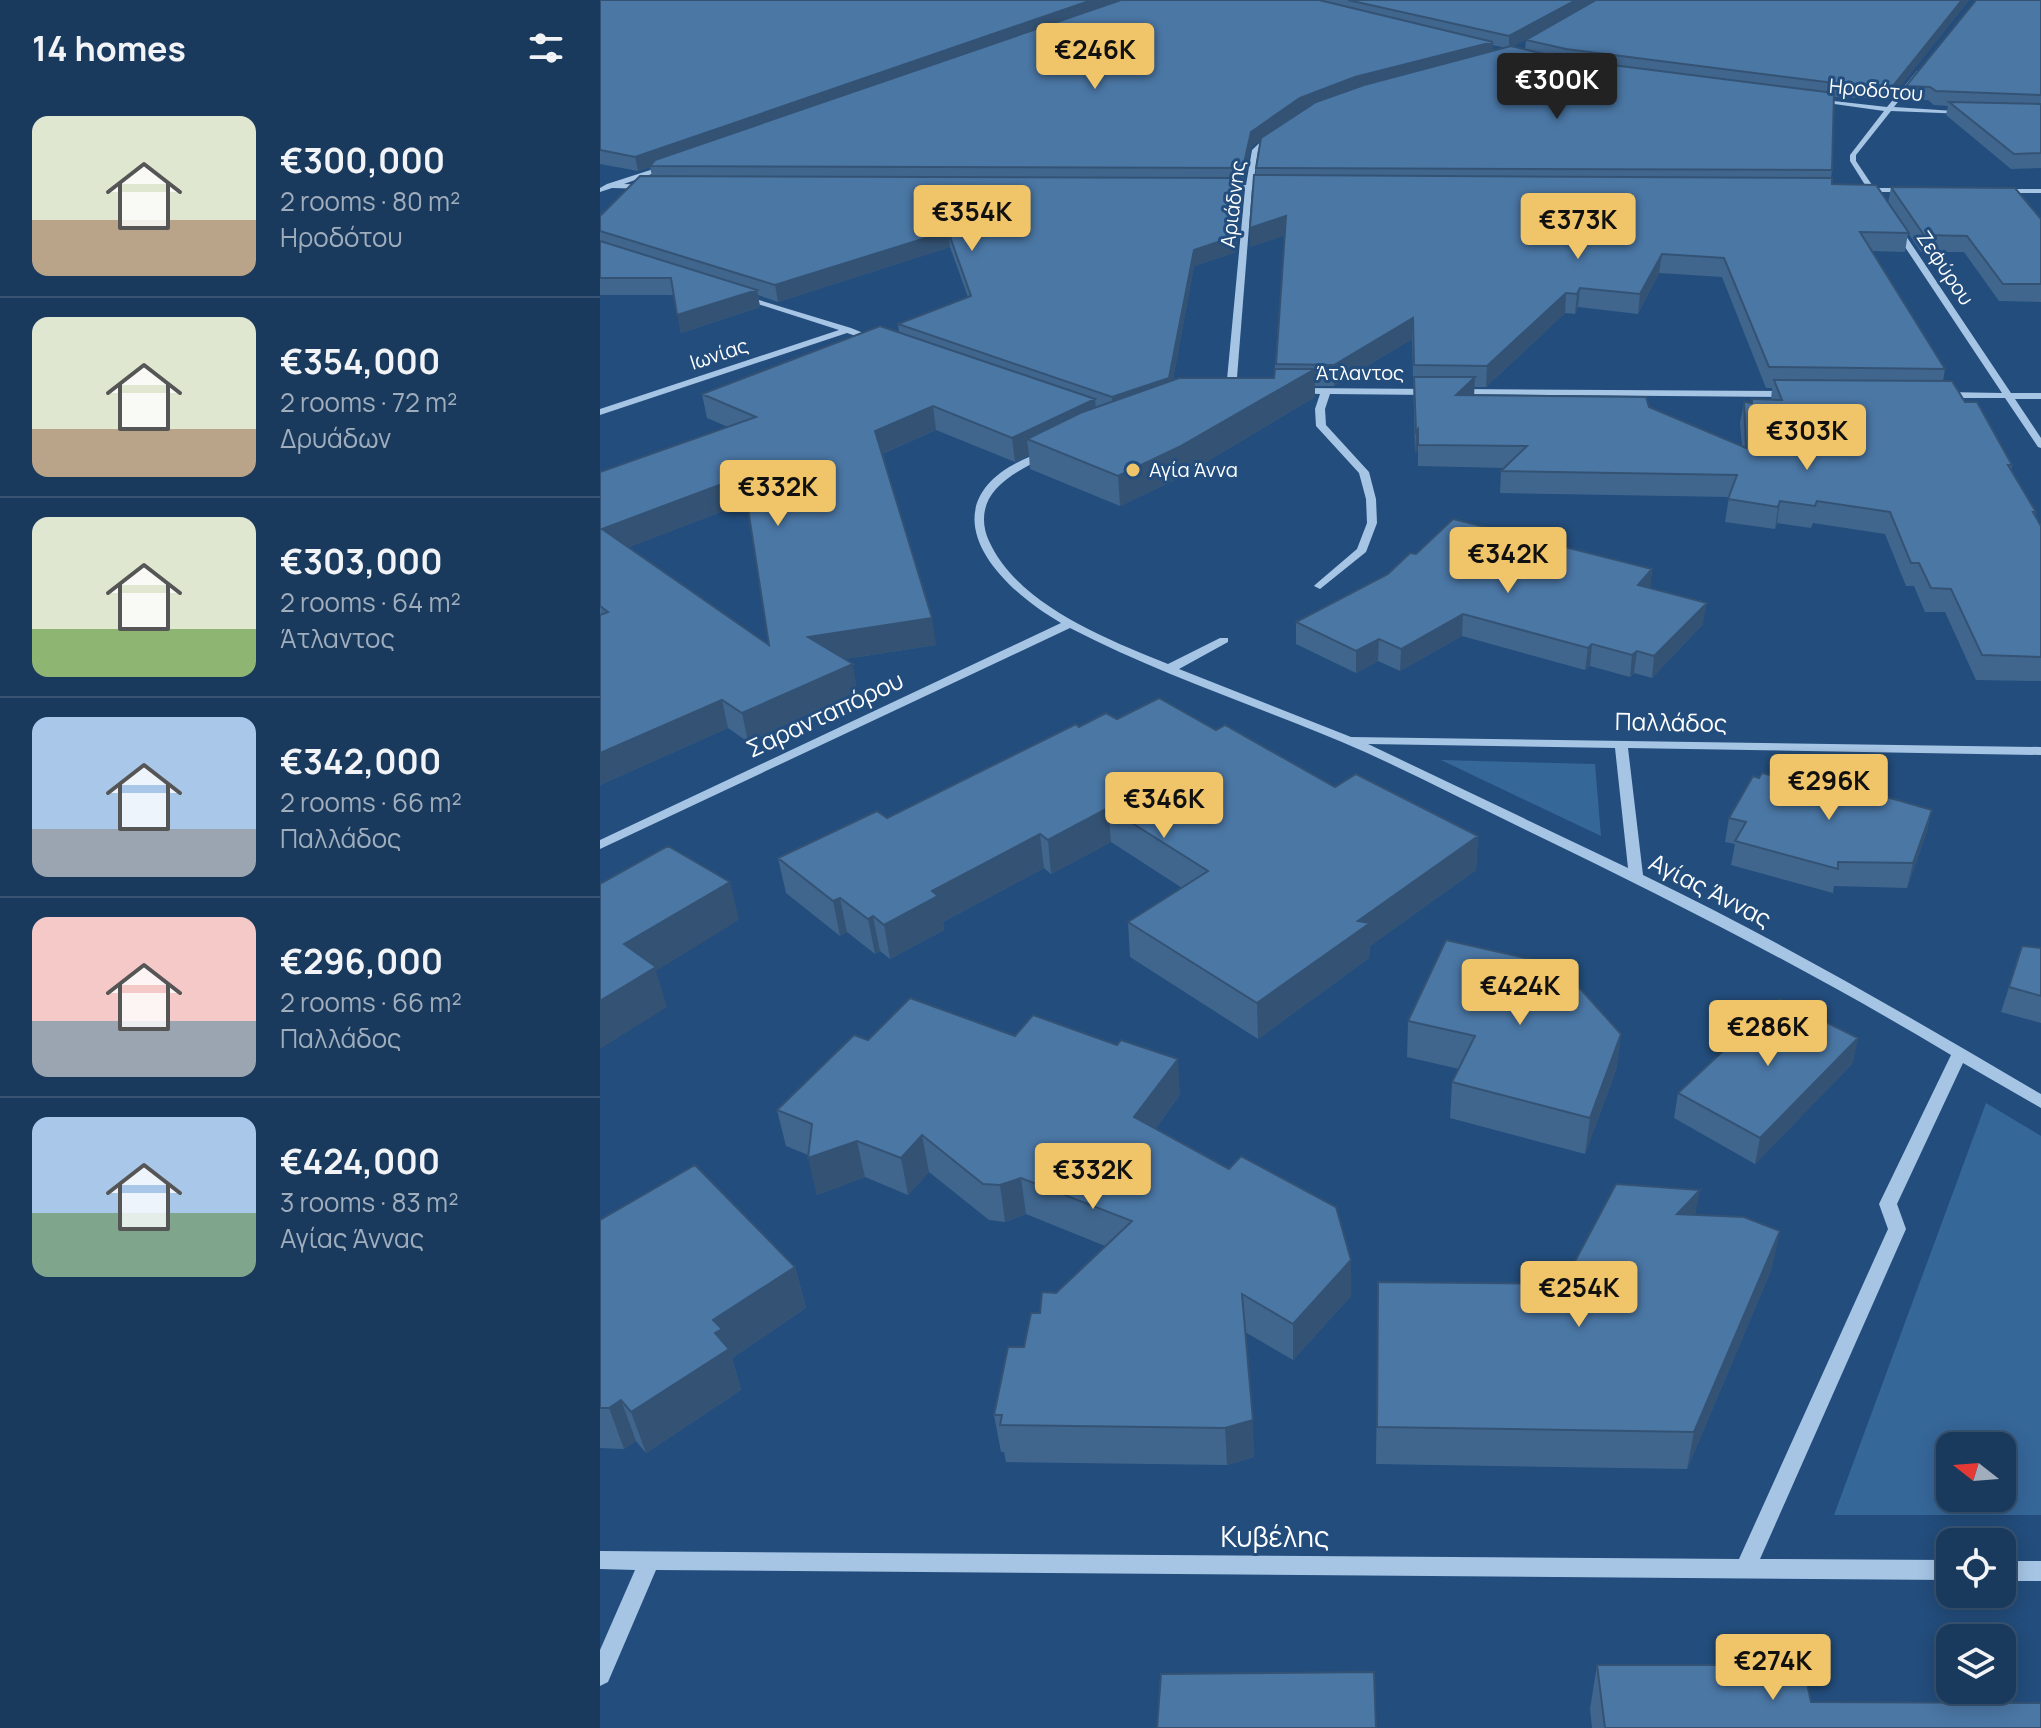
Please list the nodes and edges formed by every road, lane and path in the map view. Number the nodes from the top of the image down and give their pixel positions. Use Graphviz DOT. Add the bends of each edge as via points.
graph roads {
  1 [pos="1927,61"];
  2 [pos="1811,100"];
  3 [pos="1888,109"];
  4 [pos="1979,112"];
  5 [pos="1282,128"];
  6 [pos="684,161"];
  7 [pos="610,186"];
  8 [pos="667,187"];
  9 [pos="1217,187"];
  10 [pos="1249,187"];
  11 [pos="1281,187"];
  12 [pos="600,190"];
  13 [pos="1855,190"];
  14 [pos="1871,190"];
  15 [pos="1917,190"];
  16 [pos="1995,191"];
  17 [pos="2041,191"];
  18 [pos="1880,203"];
  19 [pos="1888,215"];
  20 [pos="732,292"];
  21 [pos="849,330"];
  22 [pos="878,340"];
  23 [pos="1247,390"];
  24 [pos="1278,390"];
  25 [pos="1326,391"];
  26 [pos="1437,392"];
  27 [pos="1453,392"];
  28 [pos="1802,394"];
  29 [pos="1929,395"];
  30 [pos="2009,395"];
  31 [pos="2041,396"];
  32 [pos="600,412"];
  33 [pos="2041,445"];
  34 [pos="1050,451"];
  35 [pos="1320,586"];
  36 [pos="1068,624"];
  37 [pos="1224,640"];
  38 [pos="1167,670"];
  39 [pos="1349,740"];
  40 [pos="1621,744"];
  41 [pos="2041,751"];
  42 [pos="600,845"];
  43 [pos="1636,877"];
  44 [pos="1960,1053"];
  45 [pos="2041,1102"];
  46 [pos="600,1560"];
  47 [pos="649,1561"];
  48 [pos="1745,1568"];
  49 [pos="1936,1570"];
  50 [pos="2016,1571"];
  51 [pos="2041,1571"];
  52 [pos="600,1675"];
  1 -- 3 [label="street"];
  2 -- 3 [label="street, Ηροδότου"];
  3 -- 4 [label="street, Ηροδότου"];
  3 -- 14 [label="street" via="1853,155"];
  5 -- 10 [label="street, Αριάδνης" via="1255,150"];
  6 -- 7 [label="street"];
  7 -- 8 [label="street"];
  7 -- 12 [label="street"];
  9 -- 10 [label="street"];
  10 -- 11 [label="street"];
  10 -- 23 [label="street, Αριάδνης" via="1226,390"];
  13 -- 14 [label="street"];
  14 -- 15 [label="street"];
  14 -- 18 [label="street"];
  16 -- 17 [label="street"];
  19 -- 30 [label="street, Ζεφύρου"];
  20 -- 21 [label="street"];
  21 -- 22 [label="street"];
  21 -- 32 [label="street, Ιωνίας"];
  24 -- 25 [label="street, Άτλαντος"];
  25 -- 26 [label="street, Άτλαντος"];
  25 -- 35 [label="street" via="1321,426 1364,472 1372,523 1362,550"];
  27 -- 28 [label="street"];
  29 -- 30 [label="street"];
  30 -- 31 [label="street"];
  30 -- 33 [label="street, Ζεφύρου"];
  34 -- 36 [label="street" via="999,480 976,513 981,537 1002,570"];
  36 -- 38 [label="street"];
  36 -- 42 [label="street, Σαρανταπόρου"];
  37 -- 38 [label="street"];
  38 -- 39 [label="street"];
  39 -- 40 [label="street, Παλλάδος"];
  39 -- 43 [label="street, Αγίας Άννας"];
  40 -- 41 [label="street, Παλλάδος"];
  40 -- 43 [label="street"];
  43 -- 44 [label="street, Αγίας Άννας" via="1810,966"];
  44 -- 45 [label="street, Αγίας Άννας"];
  44 -- 48 [label="street" via="1888,1204 1897,1229"];
  46 -- 47 [label="street, Κυβέλης"];
  47 -- 48 [label="street, Κυβέλης"];
  47 -- 52 [label="street"];
  48 -- 49 [label="street, Κυβέλης"];
  50 -- 51 [label="street"];
}
